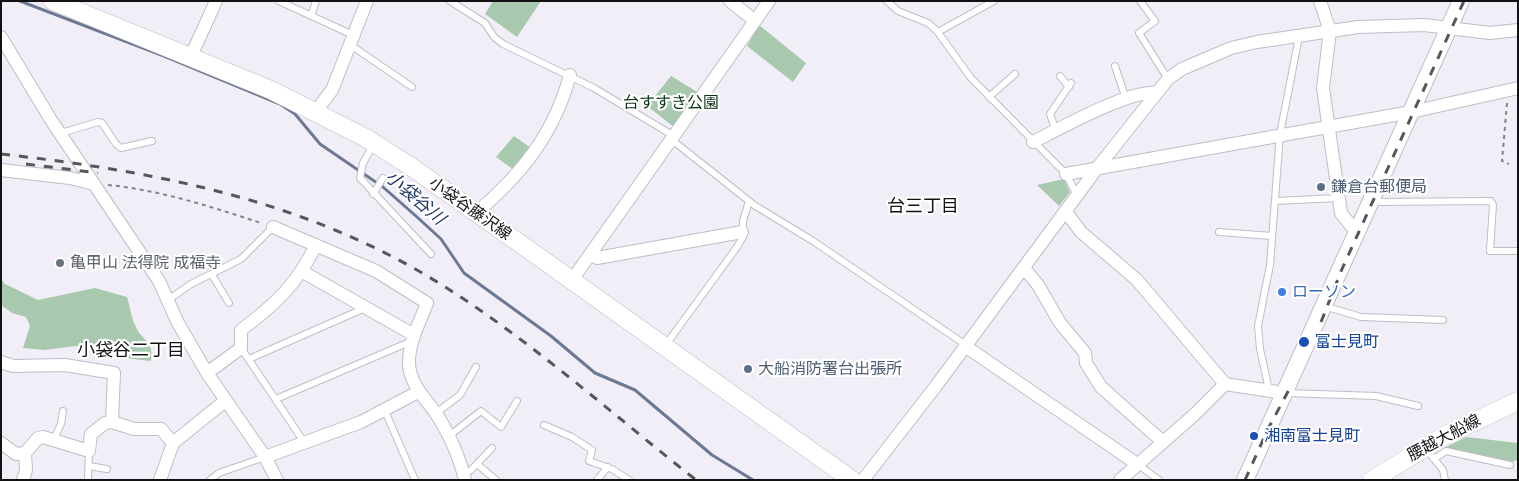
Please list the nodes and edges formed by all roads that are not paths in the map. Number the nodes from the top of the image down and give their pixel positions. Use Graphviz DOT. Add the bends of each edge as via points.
graph roads {
  1 [pos="52,1"];
  2 [pos="216,1"];
  3 [pos="279,1"];
  4 [pos="316,1"];
  5 [pos="367,1"];
  6 [pos="450,1"];
  7 [pos="730,1"];
  8 [pos="769,1"];
  9 [pos="887,1"];
  10 [pos="993,1"];
  11 [pos="1140,1"];
  12 [pos="1320,1"];
  13 [pos="1461,1"];
  14 [pos="311,16"];
  15 [pos="755,21"];
  16 [pos="1448,29"];
  17 [pos="1518,30"];
  18 [pos="1330,31"];
  19 [pos="938,32"];
  20 [pos="1299,37"];
  21 [pos="2,40"];
  22 [pos="351,40"];
  23 [pos="191,56"];
  24 [pos="1114,66"];
  25 [pos="1015,74"];
  26 [pos="570,75"];
  27 [pos="1060,76"];
  28 [pos="1168,79"];
  29 [pos="412,87"];
  30 [pos="1513,89"];
  31 [pos="1156,93"];
  32 [pos="989,96"];
  33 [pos="1126,99"];
  34 [pos="316,111"];
  35 [pos="1411,112"];
  36 [pos="1327,127"];
  37 [pos="1056,131"];
  38 [pos="61,134"];
  39 [pos="1280,134"];
  40 [pos="673,138"];
  41 [pos="152,141"];
  42 [pos="1033,142"];
  43 [pos="374,144"];
  44 [pos="1098,167"];
  45 [pos="3,170"];
  46 [pos="1066,174"];
  47 [pos="383,178"];
  48 [pos="1,184"];
  49 [pos="94,184"];
  50 [pos="373,194"];
  51 [pos="1078,196"];
  52 [pos="1338,198"];
  53 [pos="749,201"];
  54 [pos="1275,201"];
  55 [pos="1370,202"];
  56 [pos="1066,212"];
  57 [pos="476,213"];
  58 [pos="273,227"];
  59 [pos="742,232"];
  60 [pos="1219,232"];
  61 [pos="1356,232"];
  62 [pos="1272,236"];
  63 [pos="316,245"];
  64 [pos="1518,252"];
  65 [pos="431,254"];
  66 [pos="590,254"];
  67 [pos="1024,268"];
  68 [pos="303,272"];
  69 [pos="212,275"];
  70 [pos="572,280"];
  71 [pos="168,300"];
  72 [pos="229,303"];
  73 [pos="1324,306"];
  74 [pos="365,308"];
  75 [pos="1443,320"];
  76 [pos="413,338"];
  77 [pos="965,345"];
  78 [pos="665,346"];
  79 [pos="241,348"];
  80 [pos="249,359"];
  81 [pos="1,362"];
  82 [pos="476,366"];
  83 [pos="207,373"];
  84 [pos="1225,384"];
  85 [pos="1276,391"];
  86 [pos="418,392"];
  87 [pos="276,399"];
  88 [pos="225,401"];
  89 [pos="517,401"];
  90 [pos="1518,401"];
  91 [pos="1418,406"];
  92 [pos="63,411"];
  93 [pos="385,411"];
  94 [pos="436,413"];
  95 [pos="112,422"];
  96 [pos="544,425"];
  97 [pos="448,437"];
  98 [pos="53,441"];
  99 [pos="304,442"];
  100 [pos="1163,442"];
  101 [pos="1,443"];
  102 [pos="173,443"];
  103 [pos="492,448"];
  104 [pos="89,451"];
  105 [pos="25,453"];
  106 [pos="1429,453"];
  107 [pos="266,457"];
  108 [pos="477,464"];
  109 [pos="1137,464"];
  110 [pos="1510,465"];
  111 [pos="89,466"];
  112 [pos="608,467"];
  113 [pos="107,470"];
  114 [pos="464,477"];
  115 [pos="23,480"];
  116 [pos="88,480"];
  117 [pos="160,480"];
  118 [pos="210,480"];
  119 [pos="277,480"];
  120 [pos="415,480"];
  121 [pos="496,480"];
  122 [pos="597,480"];
  123 [pos="629,480"];
  124 [pos="852,480"];
  125 [pos="863,480"];
  126 [pos="1120,480"];
  127 [pos="1159,480"];
  128 [pos="1245,480"];
  129 [pos="1372,480"];
  130 [pos="1445,480"];
  1 -- 23 [label="main road, 小袋谷藤沢線"];
  2 -- 23 [label="street"];
  3 -- 14 [label="lane"];
  4 -- 14 [label="lane"];
  5 -- 22 [label="street"];
  6 -- 26 [label="lane" via="485,23 503,44"];
  7 -- 15 [label="street"];
  8 -- 15 [label="street"];
  9 -- 19 [label="lane" via="898,11 928,23"];
  10 -- 19 [label="lane"];
  11 -- 28 [label="lane" via="1155,21 1139,33"];
  12 -- 18 [label="street"];
  13 -- 16 [label="street"];
  14 -- 22 [label="lane"];
  15 -- 40 [label="street"];
  16 -- 17 [label="street" via="1490,33"];
  16 -- 18 [label="street" via="1397,26"];
  16 -- 35 [label="street"];
  18 -- 20 [label="street"];
  18 -- 36 [label="street" via="1323,88"];
  19 -- 32 [label="lane" via="971,78"];
  20 -- 28 [label="street" via="1231,48 1182,69"];
  20 -- 39 [label="lane"];
  21 -- 38 [label="street"];
  22 -- 29 [label="lane"];
  22 -- 34 [label="street" via="332,90"];
  23 -- 34 [label="main road, 小袋谷藤沢線"];
  24 -- 33 [label="lane"];
  25 -- 32 [label="lane"];
  26 -- 40 [label="lane" via="628,107"];
  26 -- 57 [label="street" via="562,102 540,144 506,188"];
  27 -- 37 [label="lane" via="1070,85 1050,114"];
  28 -- 31 [label="street"];
  30 -- 35 [label="street"];
  31 -- 33 [label="street" via="1148,92"];
  31 -- 44 [label="street"];
  32 -- 42 [label="lane"];
  33 -- 37 [label="street"];
  34 -- 43 [label="main road, 小袋谷藤沢線"];
  35 -- 36 [label="street"];
  35 -- 55 [label="street"];
  36 -- 39 [label="street"];
  36 -- 52 [label="street"];
  37 -- 42 [label="street"];
  38 -- 41 [label="lane" via="98,122 121,148"];
  38 -- 49 [label="street"];
  39 -- 44 [label="street"];
  39 -- 54 [label="lane"];
  40 -- 53 [label="lane"];
  40 -- 66 [label="street"];
  42 -- 46 [label="lane"];
  43 -- 50 [label="lane" via="362,163 360,178"];
  43 -- 57 [label="main road, 小袋谷藤沢線"];
  44 -- 46 [label="street"];
  44 -- 51 [label="street"];
  45 -- 48 [label="street"];
  45 -- 49 [label="street"];
  46 -- 51 [label="lane"];
  47 -- 50 [label="lane"];
  49 -- 71 [label="street" via="159,281"];
  50 -- 65 [label="lane"];
  51 -- 56 [label="street"];
  52 -- 54 [label="lane"];
  52 -- 61 [label="street" via="1341,213"];
  53 -- 59 [label="lane"];
  53 -- 77 [label="lane" via="909,304"];
  54 -- 62 [label="lane"];
  55 -- 61 [label="street"];
  55 -- 64 [label="lane" via="1491,201 1490,251"];
  56 -- 67 [label="street"];
  56 -- 84 [label="street" via="1080,232 1137,280"];
  57 -- 70 [label="main road, 小袋谷藤沢線"];
  58 -- 63 [label="street"];
  58 -- 69 [label="lane" via="241,259"];
  59 -- 66 [label="street" via="597,258"];
  59 -- 78 [label="lane" via="743,237 737,247"];
  60 -- 62 [label="lane"];
  61 -- 73 [label="street"];
  62 -- 85 [label="lane" via="1258,326 1259,344"];
  63 -- 68 [label="street"];
  63 -- 76 [label="street" via="376,271 427,303"];
  66 -- 70 [label="street"];
  67 -- 77 [label="street"];
  67 -- 100 [label="street" via="1060,323 1085,353 1086,363 1102,387"];
  68 -- 74 [label="street"];
  68 -- 79 [label="street" via="271,307 241,330"];
  69 -- 71 [label="lane"];
  69 -- 72 [label="lane"];
  70 -- 78 [label="main road, 小袋谷藤沢線"];
  71 -- 83 [label="street"];
  73 -- 75 [label="lane" via="1360,317"];
  73 -- 85 [label="street"];
  74 -- 76 [label="street"];
  74 -- 80 [label="lane"];
  76 -- 86 [label="street" via="409,364"];
  76 -- 87 [label="lane"];
  77 -- 109 [label="street"];
  77 -- 125 [label="street"];
  78 -- 124 [label="main road, 小袋谷藤沢線"];
  79 -- 80 [label="lane"];
  79 -- 83 [label="street"];
  80 -- 87 [label="lane"];
  81 -- 95 [label="street" via="12,366 65,365 114,373"];
  82 -- 94 [label="lane" via="460,395"];
  83 -- 88 [label="street"];
  84 -- 85 [label="street"];
  84 -- 100 [label="street"];
  85 -- 91 [label="lane" via="1376,396"];
  85 -- 128 [label="street"];
  86 -- 93 [label="street"];
  86 -- 94 [label="street"];
  87 -- 99 [label="lane"];
  88 -- 102 [label="street"];
  88 -- 107 [label="street"];
  89 -- 97 [label="lane" via="501,427 481,411"];
  90 -- 106 [label="main road, 腰越大船線"];
  92 -- 98 [label="lane"];
  93 -- 99 [label="street"];
  93 -- 120 [label="lane"];
  94 -- 97 [label="street"];
  95 -- 102 [label="street" via="134,429 161,429"];
  95 -- 104 [label="street" via="105,422 91,434"];
  96 -- 112 [label="lane" via="572,436 592,450 589,461"];
  97 -- 114 [label="street"];
  98 -- 104 [label="street"];
  98 -- 105 [label="street" via="38,438"];
  99 -- 107 [label="street"];
  100 -- 109 [label="street"];
  101 -- 105 [label="street" via="16,454"];
  102 -- 117 [label="street"];
  103 -- 108 [label="lane"];
  104 -- 111 [label="lane"];
  105 -- 115 [label="street"];
  106 -- 110 [label="lane" via="1446,451"];
  106 -- 129 [label="main road, 腰越大船線"];
  106 -- 130 [label="lane" via="1443,470"];
  107 -- 118 [label="lane" via="219,473"];
  107 -- 119 [label="street"];
  108 -- 114 [label="lane"];
  108 -- 121 [label="lane"];
  109 -- 126 [label="street"];
  109 -- 127 [label="lane"];
  111 -- 113 [label="lane"];
  111 -- 116 [label="lane"];
  112 -- 122 [label="lane"];
  112 -- 123 [label="lane"];
}
